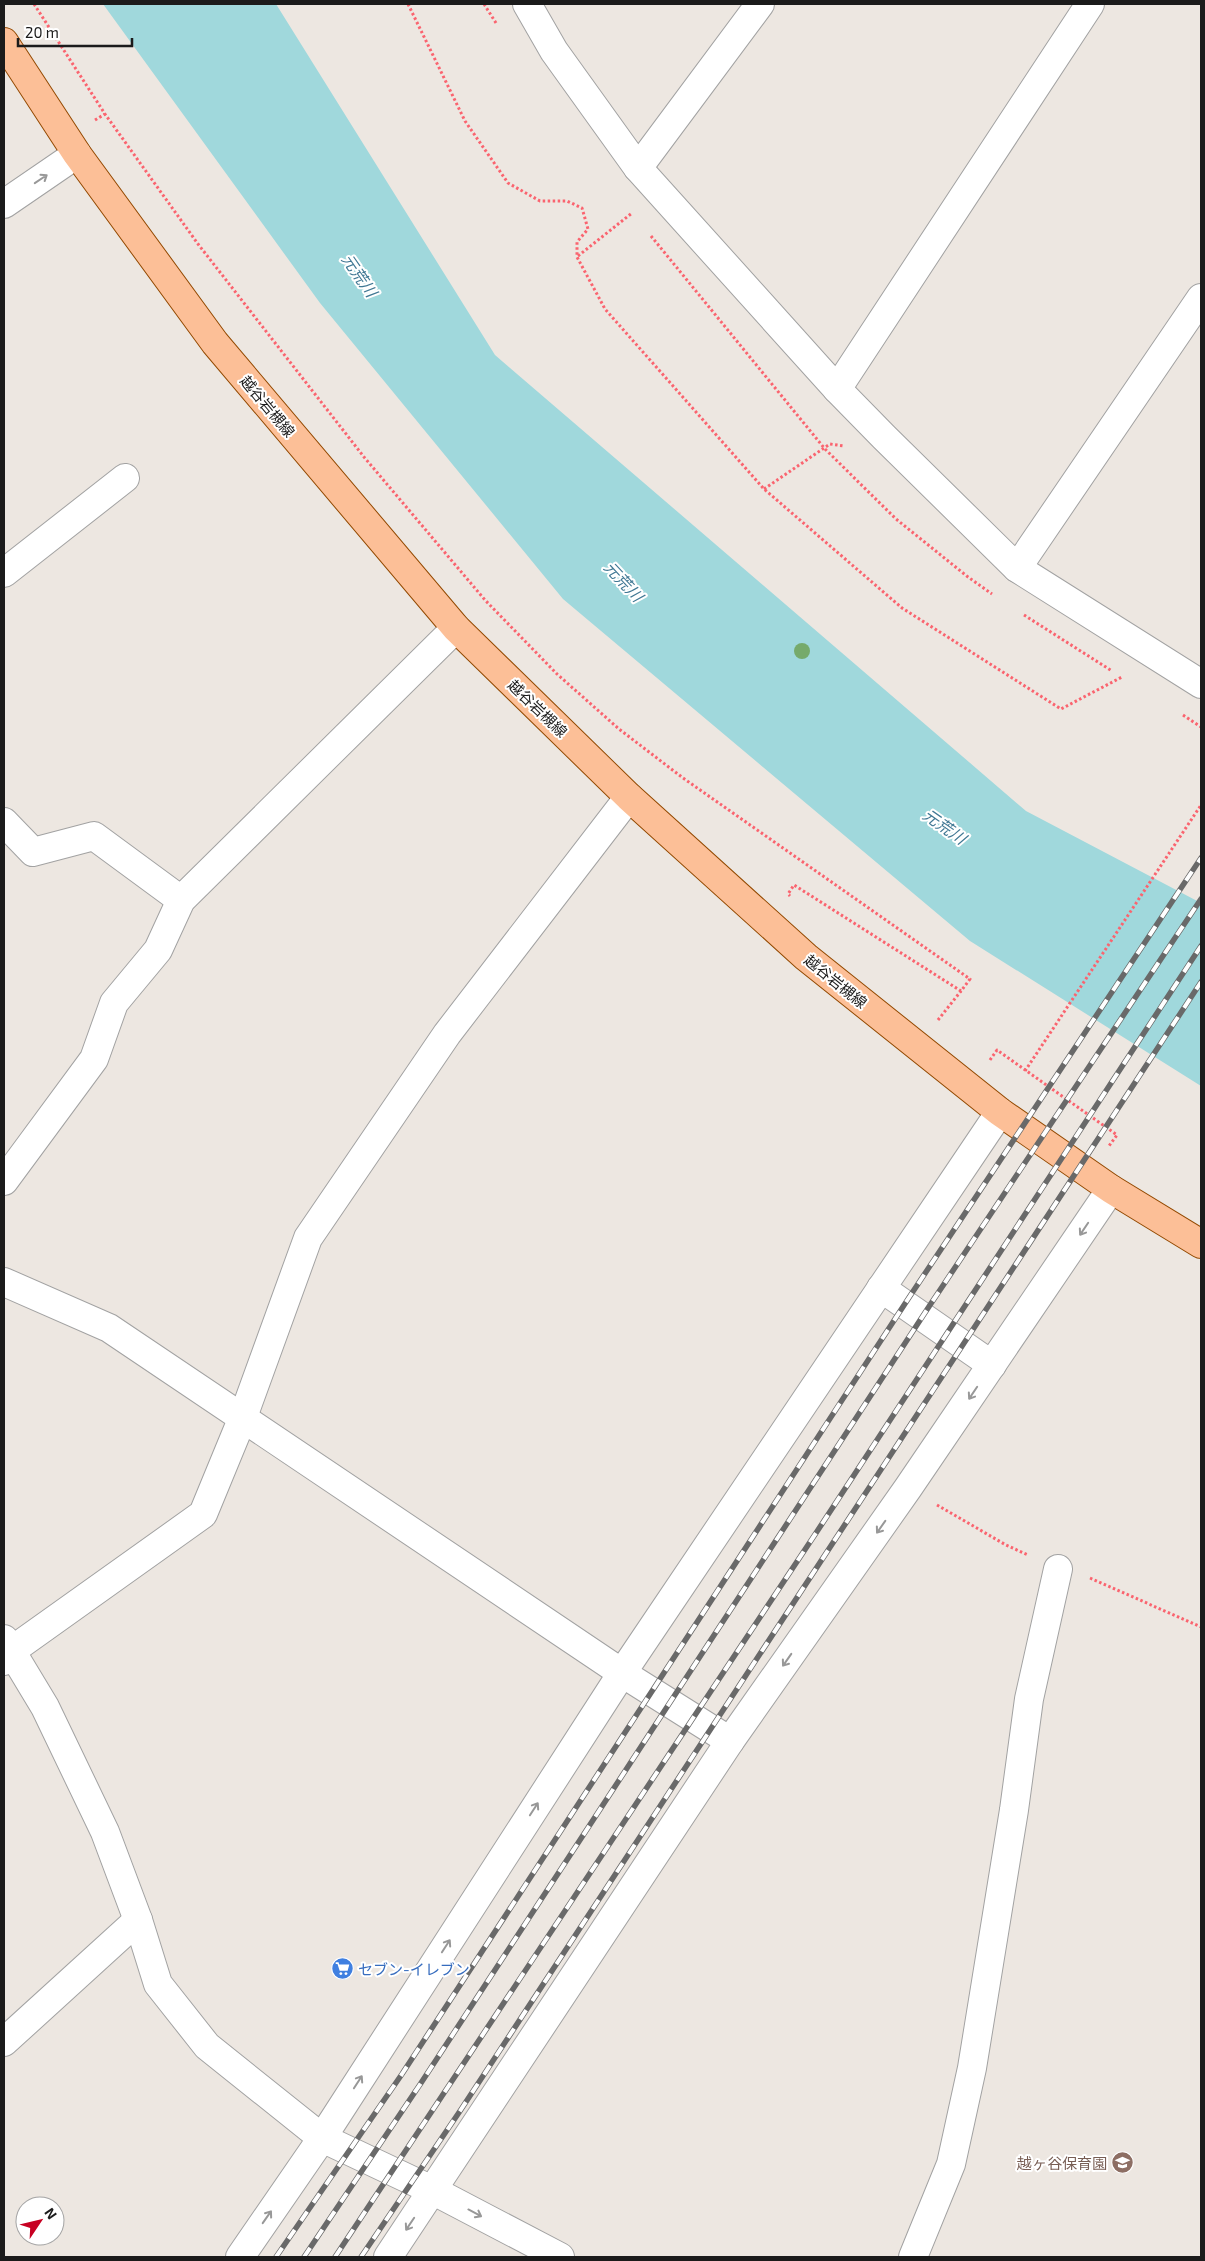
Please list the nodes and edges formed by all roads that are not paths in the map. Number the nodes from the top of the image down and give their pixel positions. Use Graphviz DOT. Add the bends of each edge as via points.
graph roads {
  1 [pos="527,4"];
  2 [pos="760,4"];
  3 [pos="1090,4"];
  4 [pos="4,42"];
  5 [pos="78,154"];
  6 [pos="638,168"];
  7 [pos="4,204"];
  8 [pos="1201,298"];
  9 [pos="837,389"];
  10 [pos="124,478"];
  11 [pos="1017,568"];
  12 [pos="4,573"];
  13 [pos="456,628"];
  14 [pos="1201,684"];
  15 [pos="629,797"];
  16 [pos="4,822"];
  17 [pos="181,900"];
  18 [pos="1000,1112"];
  19 [pos="4,1181"];
  20 [pos="1111,1189"];
  21 [pos="1201,1244"];
  22 [pos="4,1282"];
  23 [pos="881,1288"];
  24 [pos="992,1365"];
  25 [pos="243,1417"];
  26 [pos="1058,1569"];
  27 [pos="6,1650"];
  28 [pos="622,1673"];
  29 [pos="730,1741"];
  30 [pos="138,1920"];
  31 [pos="4,2042"];
  32 [pos="322,2138"];
  33 [pos="432,2190"];
  34 [pos="240,2257"];
  35 [pos="388,2257"];
  36 [pos="560,2257"];
  37 [pos="913,2257"];
  1 -- 6 [label="street" via="554,51"];
  2 -- 6 [label="street"];
  3 -- 9 [label="street"];
  4 -- 5 [label="main road, 越谷岩槻線"];
  7 -- 5 [label="street, one-way"];
  5 -- 13 [label="main road, 越谷岩槻線" via="215,343"];
  6 -- 9 [label="street"];
  8 -- 11 [label="street"];
  9 -- 11 [label="street"];
  10 -- 12 [label="street"];
  11 -- 14 [label="street"];
  13 -- 15 [label="main road, 越谷岩槻線"];
  13 -- 17 [label="street"];
  15 -- 18 [label="main road, 越谷岩槻線" via="806,957"];
  15 -- 25 [label="street" via="447,1034 308,1238"];
  16 -- 17 [label="street" via="33,852 94,836"];
  17 -- 19 [label="street" via="158,950 114,1004 94,1059"];
  18 -- 20 [label="main road, 越谷岩槻線"];
  18 -- 23 [label="street"];
  20 -- 21 [label="main road, 越谷岩槻線"];
  20 -- 24 [label="street, one-way"];
  22 -- 25 [label="street" via="109,1328"];
  23 -- 24 [label="street"];
  23 -- 28 [label="street"];
  24 -- 29 [label="street, one-way"];
  25 -- 27 [label="street" via="203,1514"];
  25 -- 28 [label="street"];
  26 -- 37 [label="street" via="1029,1699 970,2078 951,2164"];
  27 -- 30 [label="street" via="45,1707 105,1832"];
  28 -- 29 [label="street"];
  32 -- 28 [label="street, one-way"];
  29 -- 33 [label="street"];
  30 -- 31 [label="street"];
  30 -- 32 [label="street" via="158,1984 207,2046"];
  32 -- 33 [label="street"];
  34 -- 32 [label="street, one-way"];
  33 -- 35 [label="street, one-way"];
  33 -- 36 [label="street, one-way"];
}
